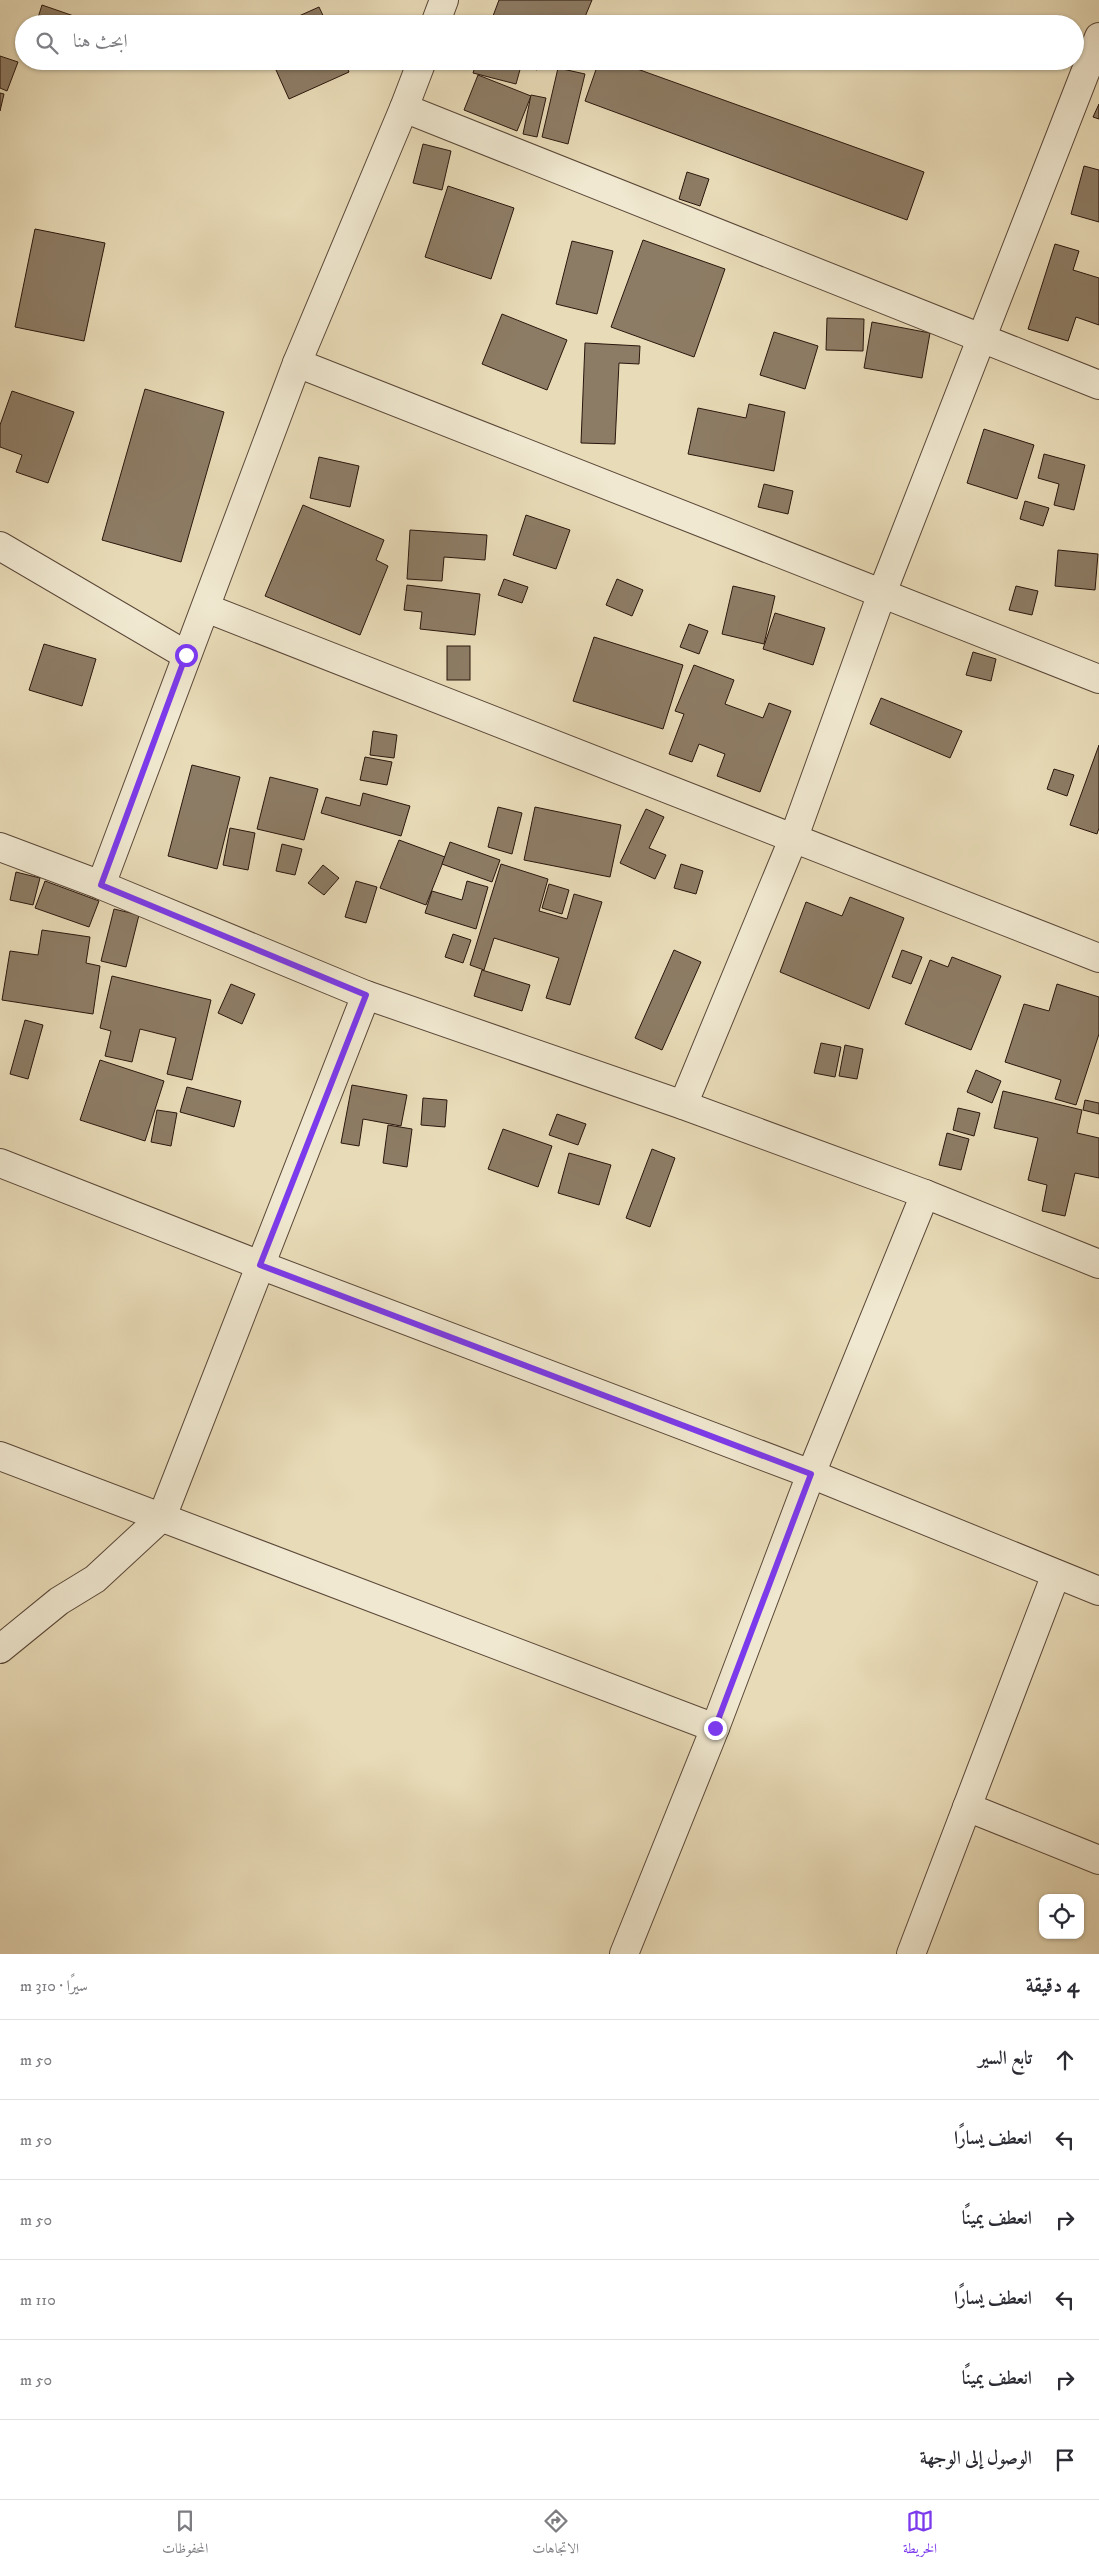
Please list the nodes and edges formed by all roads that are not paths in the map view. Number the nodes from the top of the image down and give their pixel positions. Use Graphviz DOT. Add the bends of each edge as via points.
graph roads {
  1 [pos="444,0"];
  2 [pos="438,15"];
  3 [pos="1099,38"];
  4 [pos="1093,69"];
  5 [pos="419,70"];
  6 [pos="404,108"];
  7 [pos="982,339"];
  8 [pos="297,362"];
  9 [pos="1099,385"];
  10 [pos="0,546"];
  11 [pos="882,593"];
  12 [pos="206,608"];
  13 [pos="186,655"];
  14 [pos="1099,679"];
  15 [pos="794,837"];
  16 [pos="0,847"];
  17 [pos="101,885"];
  18 [pos="1099,958"];
  19 [pos="366,995"];
  20 [pos="683,1106"];
  21 [pos="0,1163"];
  22 [pos="925,1194"];
  23 [pos="1099,1264"];
  24 [pos="260,1265"];
  25 [pos="0,1456"];
  26 [pos="811,1474"];
  27 [pos="162,1517"];
  28 [pos="1056,1574"];
  29 [pos="1099,1591"];
  30 [pos="0,1649"];
  31 [pos="715,1728"];
  32 [pos="968,1808"];
  33 [pos="1099,1860"];
  34 [pos="624,1954"];
  35 [pos="911,1954"];
  1 -- 2 [label="street"];
  3 -- 4 [label="street"];
  4 -- 7 [label="street"];
  5 -- 6 [label="street"];
  6 -- 7 [label="street"];
  6 -- 8 [label="street"];
  7 -- 9 [label="street"];
  7 -- 11 [label="street"];
  8 -- 11 [label="street"];
  8 -- 12 [label="street"];
  10 -- 13 [label="street"];
  11 -- 14 [label="street"];
  11 -- 15 [label="street"];
  12 -- 13 [label="street"];
  12 -- 15 [label="street"];
  13 -- 17 [label="street"];
  15 -- 18 [label="street"];
  15 -- 20 [label="street"];
  16 -- 17 [label="street"];
  17 -- 19 [label="street"];
  19 -- 20 [label="street"];
  19 -- 24 [label="street"];
  20 -- 22 [label="street"];
  21 -- 24 [label="street"];
  22 -- 23 [label="street"];
  22 -- 26 [label="street"];
  24 -- 26 [label="street"];
  24 -- 27 [label="street"];
  25 -- 27 [label="street"];
  26 -- 28 [label="street"];
  26 -- 31 [label="street"];
  27 -- 30 [label="street" via="95,1579 60,1601"];
  27 -- 31 [label="street"];
  28 -- 29 [label="street"];
  28 -- 32 [label="street"];
  31 -- 34 [label="street"];
  32 -- 33 [label="street"];
  32 -- 35 [label="street"];
}
